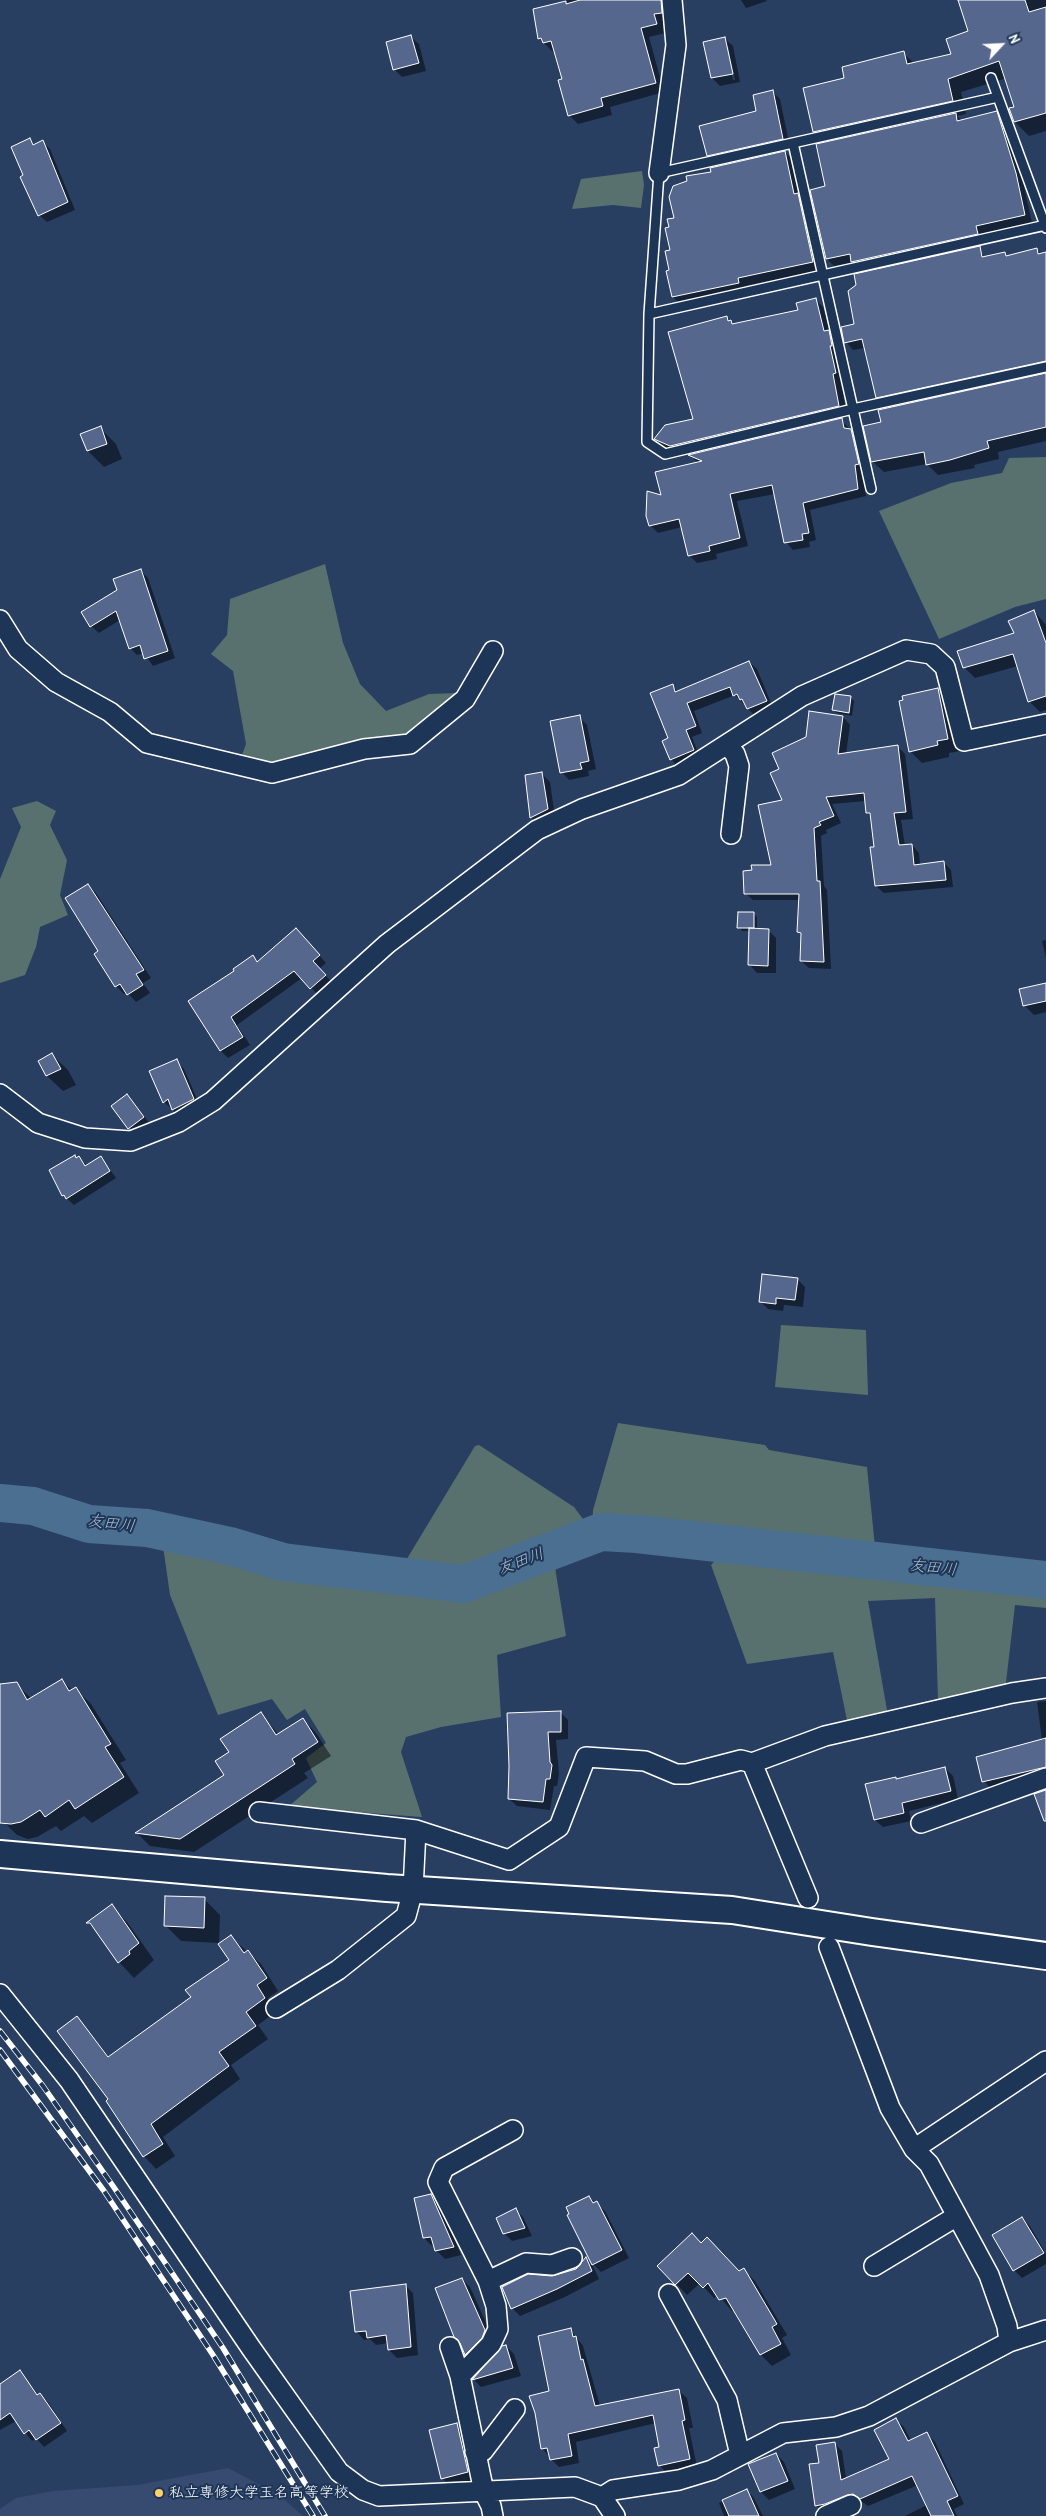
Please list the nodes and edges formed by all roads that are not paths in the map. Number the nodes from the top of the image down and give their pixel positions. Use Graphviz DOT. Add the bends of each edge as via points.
graph roads {
  1 [pos="672,0"];
  2 [pos="991,78"];
  3 [pos="998,97"];
  4 [pos="793,143"];
  5 [pos="659,173"];
  6 [pos="1046,226"];
  7 [pos="824,274"];
  8 [pos="649,314"];
  9 [pos="1046,367"];
  10 [pos="854,409"];
  11 [pos="871,489"];
  12 [pos="0,620"];
  13 [pos="493,651"];
  14 [pos="1046,724"];
  15 [pos="727,745"];
  16 [pos="731,834"];
  17 [pos="0,1094"];
  18 [pos="1046,1688"];
  19 [pos="752,1762"];
  20 [pos="1046,1778"];
  21 [pos="259,1812"];
  22 [pos="921,1823"];
  23 [pos="416,1830"];
  24 [pos="0,1854"];
  25 [pos="413,1890"];
  26 [pos="808,1898"];
  27 [pos="829,1947"];
  28 [pos="1046,1956"];
  29 [pos="0,1994"];
  30 [pos="276,2008"];
  31 [pos="1046,2061"];
  32 [pos="513,2130"];
  33 [pos="914,2149"];
  34 [pos="957,2216"];
  35 [pos="572,2258"];
  36 [pos="874,2266"];
  37 [pos="488,2281"];
  38 [pos="669,2294"];
  39 [pos="1046,2330"];
  40 [pos="1009,2342"];
  41 [pos="450,2347"];
  42 [pos="460,2376"];
  43 [pos="515,2410"];
  44 [pos="475,2452"];
  45 [pos="740,2455"];
  46 [pos="484,2492"];
  47 [pos="602,2497"];
  48 [pos="851,2505"];
  49 [pos="493,2516"];
  50 [pos="615,2516"];
  51 [pos="826,2516"];
  1 -- 5 [label="street" via="676,45"];
  2 -- 3 [label="lane"];
  3 -- 4 [label="lane"];
  3 -- 6 [label="lane"];
  4 -- 5 [label="lane"];
  4 -- 7 [label="lane"];
  5 -- 8 [label="lane"];
  6 -- 7 [label="lane"];
  7 -- 8 [label="lane"];
  7 -- 10 [label="lane"];
  8 -- 10 [label="lane" via="647,442 665,454"];
  9 -- 10 [label="lane"];
  10 -- 11 [label="lane"];
  12 -- 13 [label="street" via="18,649 56,682 110,712 147,743 272,773 364,749 410,744 465,700"];
  14 -- 15 [label="street" via="964,741 945,667 931,654 906,650 802,696"];
  15 -- 16 [label="street" via="739,766"];
  15 -- 17 [label="street" via="679,775 582,809 537,830 387,944 213,1101 179,1122 131,1141 85,1138 38,1123"];
  18 -- 19 [label="street" via="825,1736"];
  19 -- 23 [label="street" via="741,1760 676,1774 645,1761 586,1757 559,1827 509,1860"];
  19 -- 26 [label="street"];
  20 -- 22 [label="street"];
  21 -- 23 [label="street"];
  23 -- 25 [label="street"];
  24 -- 25 [label="street"];
  25 -- 28 [label="street" via="732,1910"];
  25 -- 30 [label="street" via="406,1916 338,1970"];
  27 -- 33 [label="street" via="890,2108"];
  29 -- 46 [label="street" via="69,2080 338,2472 363,2490 379,2496"];
  31 -- 33 [label="street"];
  32 -- 37 [label="street" via="444,2168 438,2182"];
  33 -- 34 [label="street" via="929,2164"];
  34 -- 36 [label="street"];
  34 -- 40 [label="street" via="989,2275 1007,2326"];
  35 -- 37 [label="street" via="552,2266 526,2262"];
  37 -- 42 [label="street" via="496,2306 498,2329 492,2344"];
  38 -- 45 [label="street" via="727,2400"];
  39 -- 40 [label="street"];
  40 -- 45 [label="street" via="869,2416 836,2426 783,2433"];
  41 -- 42 [label="street"];
  42 -- 44 [label="street"];
  43 -- 44 [label="street" via="483,2452"];
  44 -- 46 [label="street"];
  45 -- 47 [label="street" via="712,2470 679,2480 613,2490"];
  46 -- 47 [label="street" via="575,2487"];
  46 -- 49 [label="street"];
  47 -- 50 [label="street"];
  48 -- 51 [label="street"];
}
